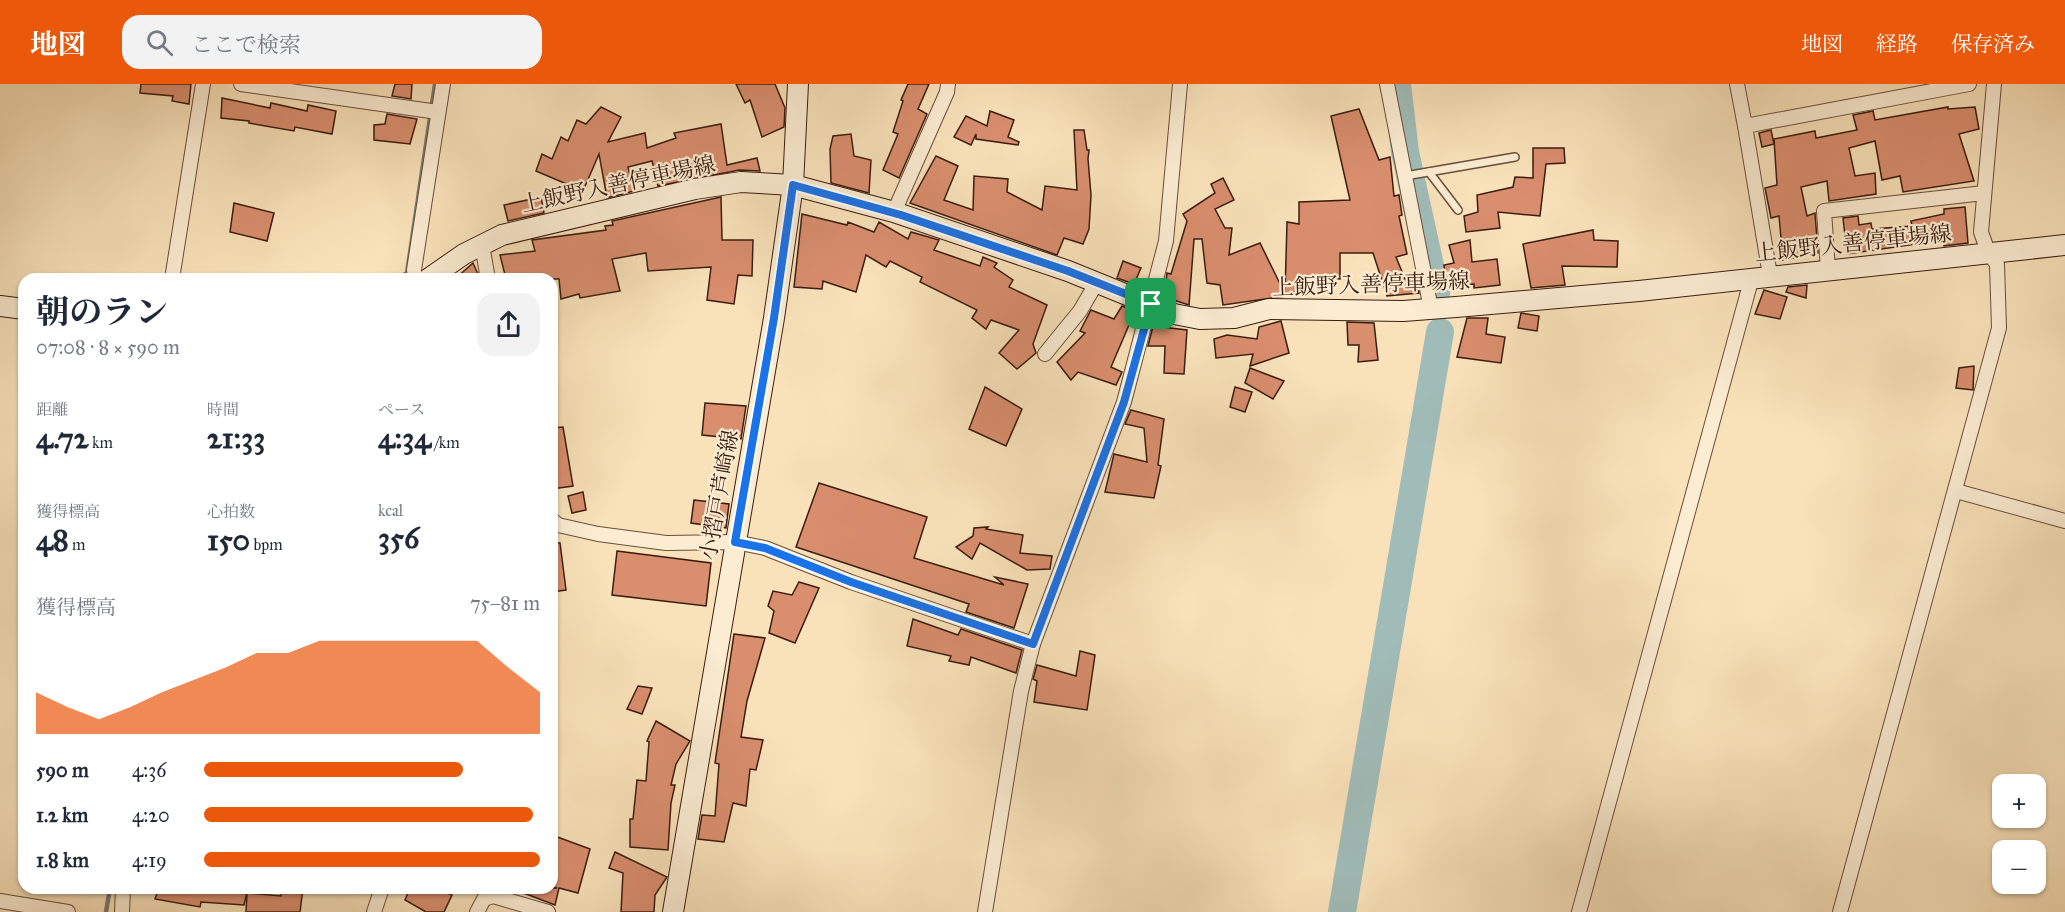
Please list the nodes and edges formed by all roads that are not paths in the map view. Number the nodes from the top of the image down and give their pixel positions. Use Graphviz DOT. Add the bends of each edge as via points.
graph roads {
  1 [pos="203,84"];
  2 [pos="241,84"];
  3 [pos="443,84"];
  4 [pos="798,84"];
  5 [pos="948,84"];
  6 [pos="1180,84"];
  7 [pos="1387,84"];
  8 [pos="1737,84"];
  9 [pos="1969,84"];
  10 [pos="1994,84"];
  11 [pos="438,112"];
  12 [pos="1745,126"];
  13 [pos="1515,157"];
  14 [pos="1429,172"];
  15 [pos="1403,176"];
  16 [pos="793,185"];
  17 [pos="1984,194"];
  18 [pos="1458,210"];
  19 [pos="894,212"];
  20 [pos="482,245"];
  21 [pos="2065,245"];
  22 [pos="1988,252"];
  23 [pos="1828,270"];
  24 [pos="173,273"];
  25 [pos="414,273"];
  26 [pos="438,273"];
  27 [pos="487,273"];
  28 [pos="1761,276"];
  29 [pos="1097,282"];
  30 [pos="1151,304"];
  31 [pos="0,306"];
  32 [pos="18,308"];
  33 [pos="1431,309"];
  34 [pos="1045,354"];
  35 [pos="1956,491"];
  36 [pos="2065,521"];
  37 [pos="558,525"];
  38 [pos="735,542"];
  39 [pos="1033,644"];
  40 [pos="123,894"];
  41 [pos="380,894"];
  42 [pos="0,901"];
  43 [pos="68,912"];
  44 [pos="122,912"];
  45 [pos="374,912"];
  46 [pos="477,912"];
  47 [pos="548,912"];
  48 [pos="673,912"];
  49 [pos="985,912"];
  50 [pos="1579,912"];
  51 [pos="1840,912"];
  1 -- 24 [label="street"];
  2 -- 11 [label="street"];
  3 -- 11 [label="street"];
  4 -- 16 [label="main road, 小摺戸芦崎線"];
  5 -- 19 [label="street"];
  6 -- 30 [label="street" via="1166,242"];
  7 -- 15 [label="street"];
  8 -- 12 [label="street"];
  9 -- 12 [label="street"];
  10 -- 17 [label="street"];
  11 -- 25 [label="street"];
  12 -- 28 [label="street"];
  13 -- 14 [label="lane"];
  14 -- 15 [label="lane"];
  14 -- 18 [label="lane"];
  15 -- 33 [label="street"];
  16 -- 19 [label="main road, 上飯野入善停車場線"];
  16 -- 20 [label="main road, 上飯野入善停車場線" via="741,182 695,189 554,225 526,228"];
  16 -- 38 [label="main road, 小摺戸芦崎線"];
  17 -- 22 [label="street" via="1981,232"];
  17 -- 23 [label="street" via="1824,211"];
  19 -- 29 [label="main road, 上飯野入善停車場線"];
  20 -- 26 [label="main road, 上飯野入善停車場線"];
  20 -- 27 [label="street"];
  21 -- 22 [label="main road, 上飯野入善停車場線"];
  22 -- 23 [label="main road, 上飯野入善停車場線"];
  22 -- 35 [label="street" via="1997,264 1999,328"];
  23 -- 28 [label="main road, 上飯野入善停車場線"];
  28 -- 33 [label="main road, 上飯野入善停車場線"];
  28 -- 50 [label="street"];
  29 -- 30 [label="main road, 上飯野入善停車場線"];
  29 -- 34 [label="street" via="1080,311"];
  30 -- 33 [label="main road, 上飯野入善停車場線" via="1200,319 1234,318 1269,309"];
  30 -- 39 [label="street" via="1124,402"];
  31 -- 32 [label="main road"];
  35 -- 36 [label="street"];
  35 -- 51 [label="street"];
  37 -- 38 [label="street" via="666,543"];
  38 -- 39 [label="street" via="765,548 851,582"];
  38 -- 48 [label="main road, 小摺戸芦崎線"];
  39 -- 49 [label="street" via="1021,691"];
  40 -- 44 [label="street"];
  41 -- 45 [label="street"];
  42 -- 43 [label="street"];
  46 -- 47 [label="street" via="484,899 493,896"];
}
